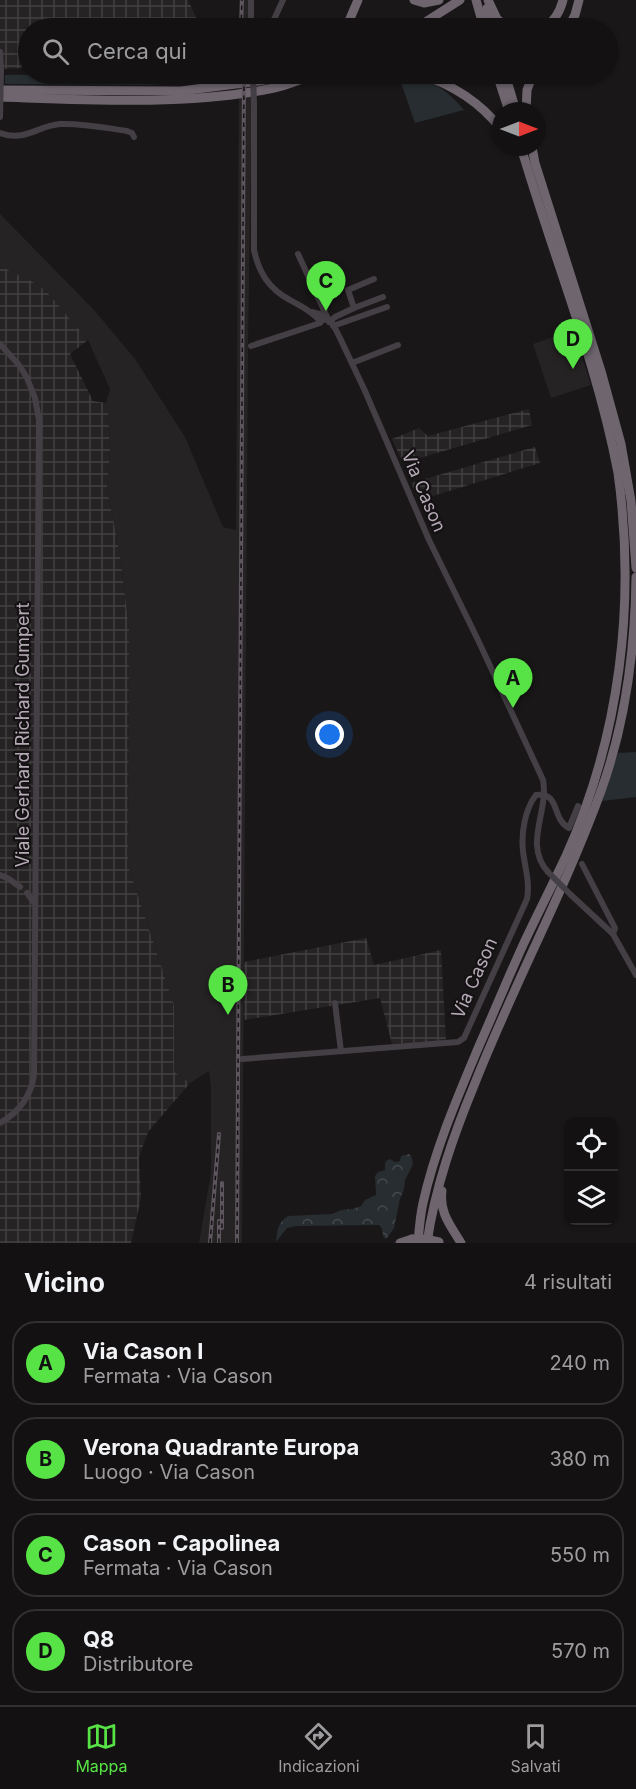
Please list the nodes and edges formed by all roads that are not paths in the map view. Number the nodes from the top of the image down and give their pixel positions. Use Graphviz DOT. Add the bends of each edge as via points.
graph roads {
  1 [pos="251,0"];
  2 [pos="283,0"];
  3 [pos="358,0"];
  4 [pos="414,0"];
  5 [pos="439,0"];
  6 [pos="449,0"];
  7 [pos="460,0"];
  8 [pos="476,0"];
  9 [pos="487,0"];
  10 [pos="563,0"];
  11 [pos="579,0"];
  12 [pos="251,18"];
  13 [pos="275,18"];
  14 [pos="350,18"];
  15 [pos="422,18"];
  16 [pos="432,18"];
  17 [pos="481,18"];
  18 [pos="490,18"];
  19 [pos="497,18"];
  20 [pos="556,18"];
  21 [pos="573,18"];
  22 [pos="0,52"];
  23 [pos="1,71"];
  24 [pos="236,84"];
  25 [pos="253,84"];
  26 [pos="290,84"];
  27 [pos="445,84"];
  28 [pos="500,84"];
  29 [pos="508,84"];
  30 [pos="529,84"];
  31 [pos="0,90"];
  32 [pos="0,97"];
  33 [pos="506,102"];
  34 [pos="513,102"];
  35 [pos="526,102"];
  36 [pos="0,117"];
  37 [pos="492,119"];
  38 [pos="0,124"];
  39 [pos="0,133"];
  40 [pos="134,136"];
  41 [pos="518,156"];
  42 [pos="524,156"];
  43 [pos="533,156"];
  44 [pos="530,178"];
  45 [pos="298,254"];
  46 [pos="374,279"];
  47 [pos="383,297"];
  48 [pos="320,302"];
  49 [pos="387,307"];
  50 [pos="354,308"];
  51 [pos="312,312"];
  52 [pos="326,320"];
  53 [pos="0,344"];
  54 [pos="398,345"];
  55 [pos="251,346"];
  56 [pos="352,363"];
  57 [pos="636,568"];
  58 [pos="636,577"];
  59 [pos="545,794"];
  60 [pos="578,806"];
  61 [pos="582,864"];
  62 [pos="0,875"];
  63 [pos="20,887"];
  64 [pos="27,893"];
  65 [pos="35,904"];
  66 [pos="613,934"];
  67 [pos="636,975"];
  68 [pos="335,1003"];
  69 [pos="341,1051"];
  70 [pos="242,1059"];
  71 [pos="0,1123"];
  72 [pos="449,1151"];
  73 [pos="415,1242"];
  74 [pos="400,1243"];
  75 [pos="427,1243"];
  76 [pos="440,1243"];
  77 [pos="463,1243"];
  1 -- 12 [label="street"];
  2 -- 13 [label="street"];
  3 -- 14 [label="highway"];
  4 -- 5 [label="highway"];
  6 -- 15 [label="highway"];
  7 -- 16 [label="highway"];
  8 -- 17 [label="highway"];
  9 -- 18 [label="highway"];
  9 -- 19 [label="highway"];
  10 -- 20 [label="highway"];
  11 -- 21 [label="highway"];
  22 -- 23 [label="street"];
  23 -- 36 [label="street, bridge"];
  24 -- 31 [label="highway" via="181,91"];
  25 -- 51 [label="street, Via Cason, bridge" via="254,250 258,266 279,294"];
  26 -- 32 [label="highway" via="206,97"];
  27 -- 37 [label="highway"];
  28 -- 33 [label="highway"];
  29 -- 34 [label="highway"];
  30 -- 35 [label="highway"];
  36 -- 38 [label="street"];
  39 -- 40 [label="street" via="22,136 53,125 70,124 127,131"];
  41 -- 44 [label="highway"];
  42 -- 44 [label="highway"];
  43 -- 57 [label="highway" via="621,444 631,501"];
  44 -- 73 [label="highway" via="603,406 618,474 627,552 624,653 610,732 585,811 466,1078 435,1160"];
  45 -- 48 [label="street, Via Cason"];
  46 -- 50 [label="street" via="348,290"];
  47 -- 50 [label="street"];
  48 -- 51 [label="street"];
  48 -- 52 [label="street, Via Cason"];
  48 -- 52 [label="street, Via Cason"];
  49 -- 52 [label="street"];
  50 -- 52 [label="street"];
  51 -- 52 [label="street, Via Cason" via="318,319"];
  52 -- 55 [label="street"];
  52 -- 56 [label="street, Via Cason"];
  53 -- 65 [label="street, Viale Gerhard Richard Gumpert" via="27,378 39,420"];
  54 -- 56 [label="street"];
  56 -- 59 [label="street, Via Cason" via="429,540 543,780"];
  58 -- 72 [label="highway" via="628,684 601,789 485,1057"];
  59 -- 60 [label="street, Via Cason" via="568,828"];
  59 -- 66 [label="street, Via Cason, bridge" via="536,841 540,860"];
  59 -- 69 [label="street, Via Cason" via="536,795 531,801 525,822 527,899 464,1038 458,1042"];
  61 -- 66 [label="street, Via Cason" via="615,928"];
  62 -- 63 [label="street"];
  64 -- 65 [label="street"];
  65 -- 71 [label="street, Viale Gerhard Richard Gumpert" via="32,1088 23,1105"];
  66 -- 67 [label="street, Via Cason"];
  68 -- 69 [label="street"];
  69 -- 70 [label="street, Via Cason"];
  72 -- 75 [label="highway"];
  72 -- 77 [label="highway" via="441,1204 446,1219"];
  73 -- 74 [label="highway"];
  73 -- 76 [label="highway, bridge" via="425,1239"];
}
